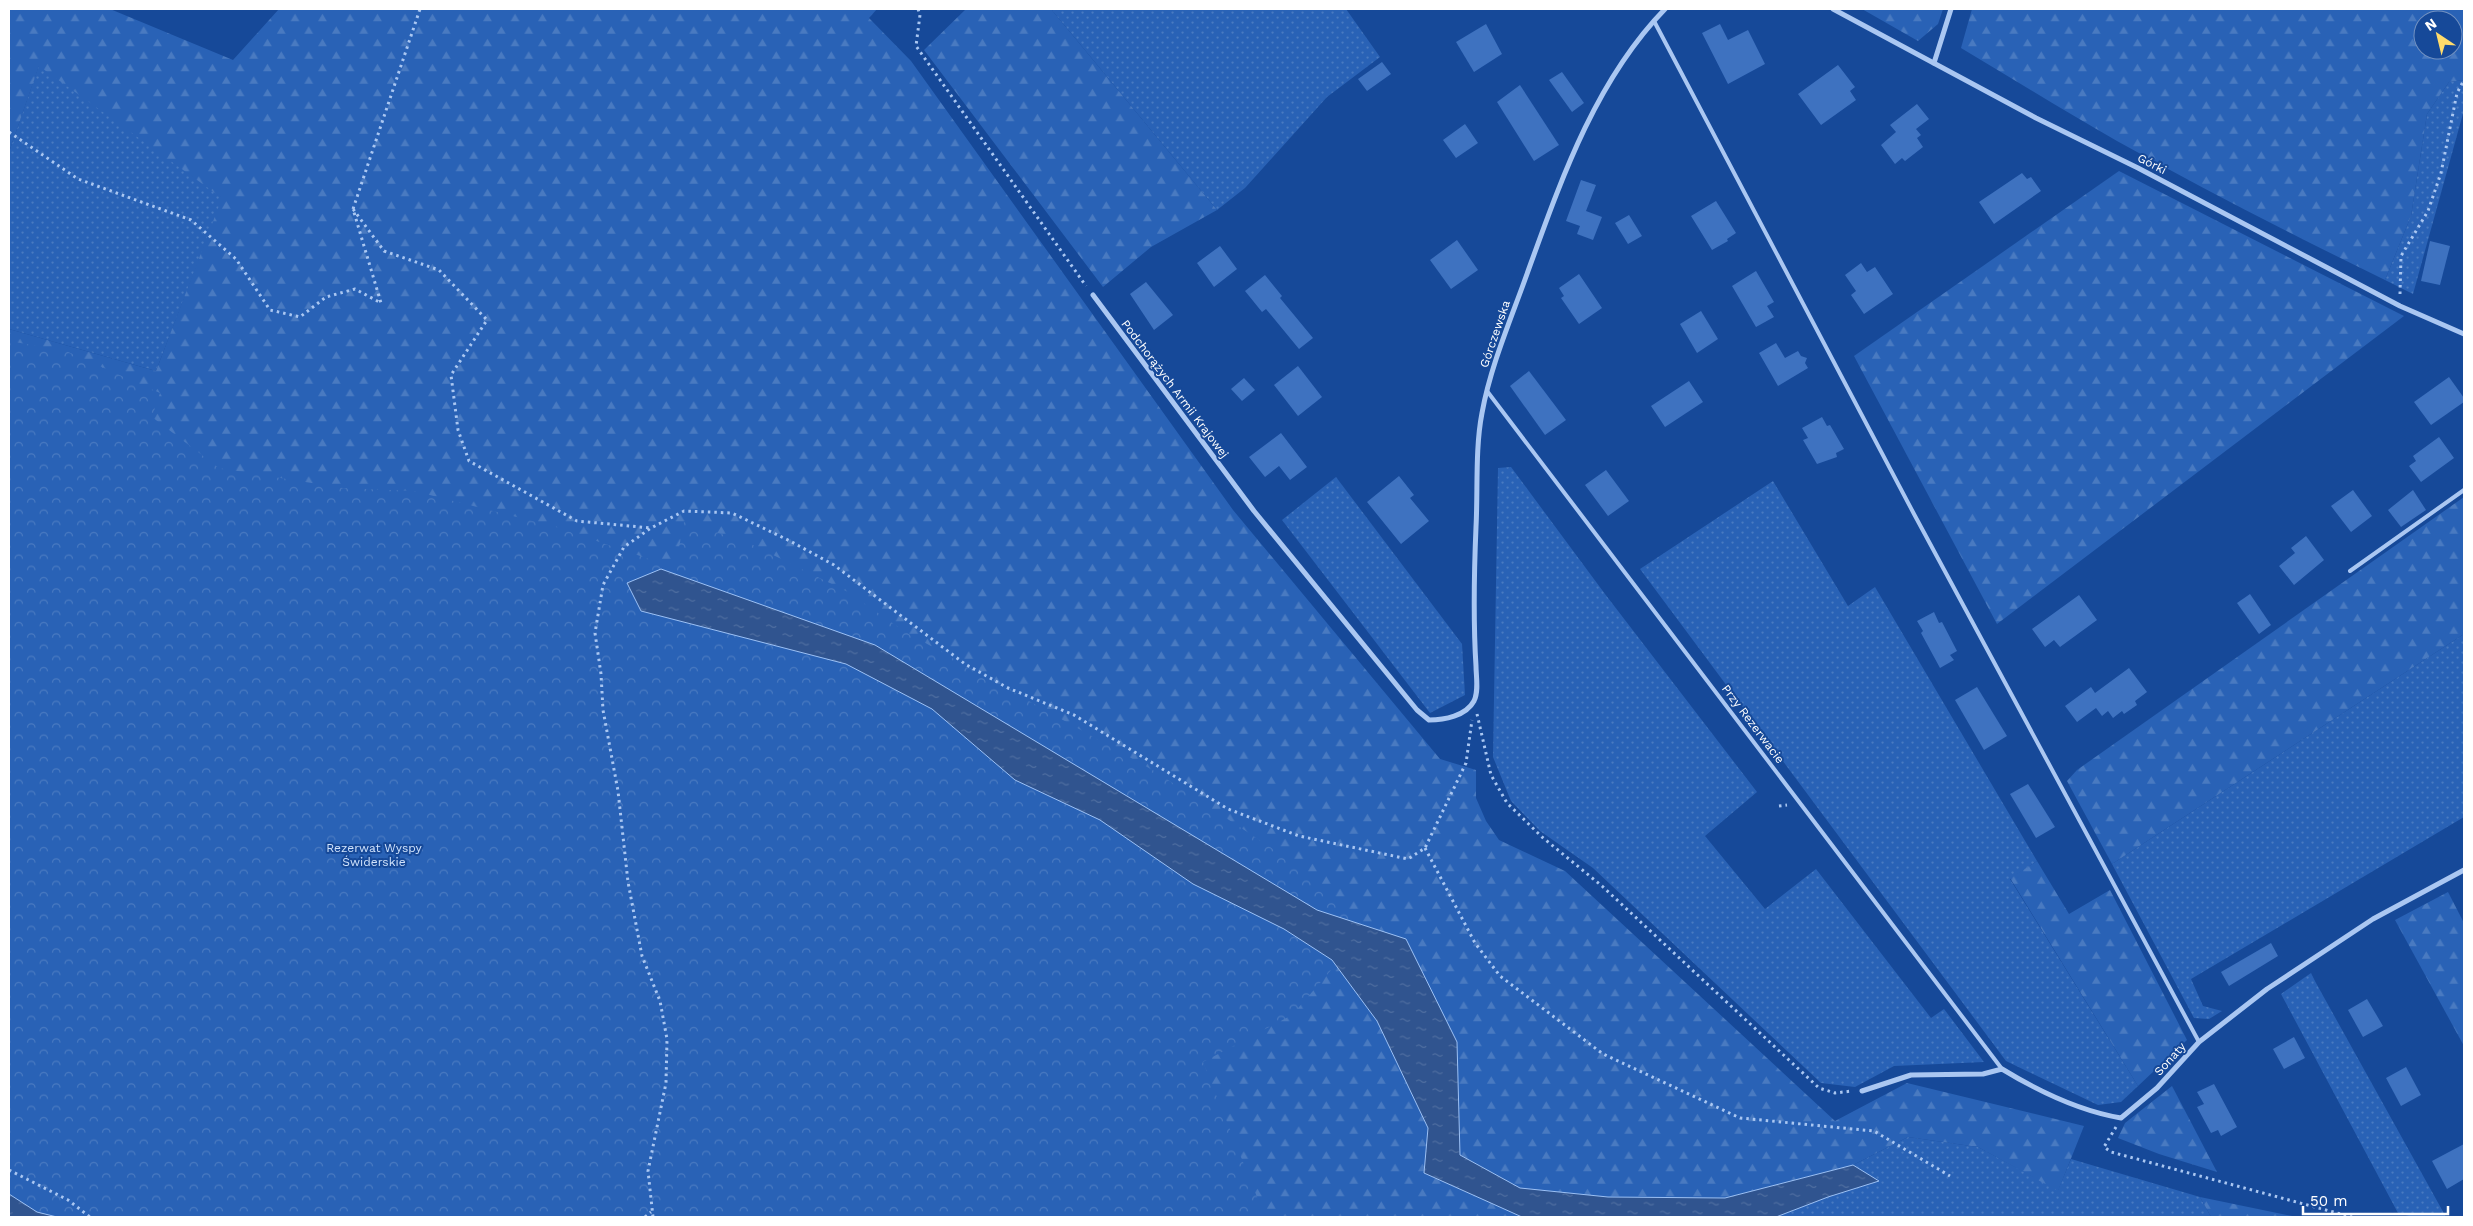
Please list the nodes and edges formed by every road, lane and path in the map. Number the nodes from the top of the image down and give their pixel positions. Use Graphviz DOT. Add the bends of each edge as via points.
graph roads {
  1 [pos="420,9"];
  2 [pos="918,9"];
  3 [pos="1665,9"];
  4 [pos="1833,9"];
  5 [pos="1951,9"];
  6 [pos="1654,20"];
  7 [pos="1934,63"];
  8 [pos="2464,80"];
  9 [pos="9,132"];
  10 [pos="353,209"];
  11 [pos="1093,295"];
  12 [pos="2400,306"];
  13 [pos="2464,334"];
  14 [pos="1487,391"];
  15 [pos="2464,490"];
  16 [pos="651,528"];
  17 [pos="2350,571"];
  18 [pos="1474,701"];
  19 [pos="1425,848"];
  20 [pos="2464,870"];
  21 [pos="2199,1042"];
  22 [pos="2002,1070"];
  23 [pos="1862,1090"];
  24 [pos="2121,1118"];
  25 [pos="9,1170"];
  26 [pos="1950,1176"];
  27 [pos="651,1212"];
  28 [pos="90,1217"];
  29 [pos="645,1217"];
  30 [pos="653,1217"];
  31 [pos="2352,1217"];
  1 -- 10 [label="path"];
  2 -- 11 [label="path" via="916,46"];
  3 -- 6 [label="street, Górczewska"];
  4 -- 7 [label="street, Górki"];
  5 -- 7 [label="street"];
  6 -- 14 [label="street, Górczewska" via="1611,78 1588,122 1548,213"];
  6 -- 21 [label="lane"];
  7 -- 12 [label="street, Górki"];
  8 -- 12 [label="path" via="2428,211 2401,256"];
  9 -- 10 [label="path" via="78,179 191,220 236,259 270,310 292,316 300,317 326,297 355,289 381,303"];
  10 -- 16 [label="path" via="384,251 440,270 487,320 451,375 458,430 469,461 576,521"];
  11 -- 18 [label="street, Podchorążych Armii Krajowej" via="1254,511 1416,710 1429,720 1446,720"];
  12 -- 13 [label="street, Górki"];
  14 -- 18 [label="street, Górczewska" via="1480,434 1473,612 1477,688"];
  14 -- 22 [label="lane, Przy Rezerwacie"];
  15 -- 17 [label="lane"];
  16 -- 19 [label="path" via="684,511 732,513 834,565 965,664 1008,688 1074,716 1228,809 1300,836 1408,859"];
  16 -- 27 [label="path" via="624,547 603,585 595,633 628,882 642,956 660,1001 667,1039 666,1083 648,1172"];
  18 -- 19 [label="path" via="1466,763"];
  18 -- 23 [label="path" via="1491,775 1507,803 1522,819 1602,886 1819,1088 1835,1093"];
  19 -- 26 [label="path" via="1475,943 1500,976 1603,1054 1740,1118 1874,1131"];
  20 -- 21 [label="street, Sonaty" via="2326,948"];
  21 -- 24 [label="street, Sonaty" via="2156,1088"];
  22 -- 23 [label="street" via="1983,1074 1911,1075"];
  22 -- 24 [label="street" via="2096,1114"];
  24 -- 31 [label="path" via="2104,1147 2111,1152"];
  25 -- 28 [label="path" via="68,1200"];
  27 -- 29 [label="path"];
  27 -- 30 [label="path"];
}
